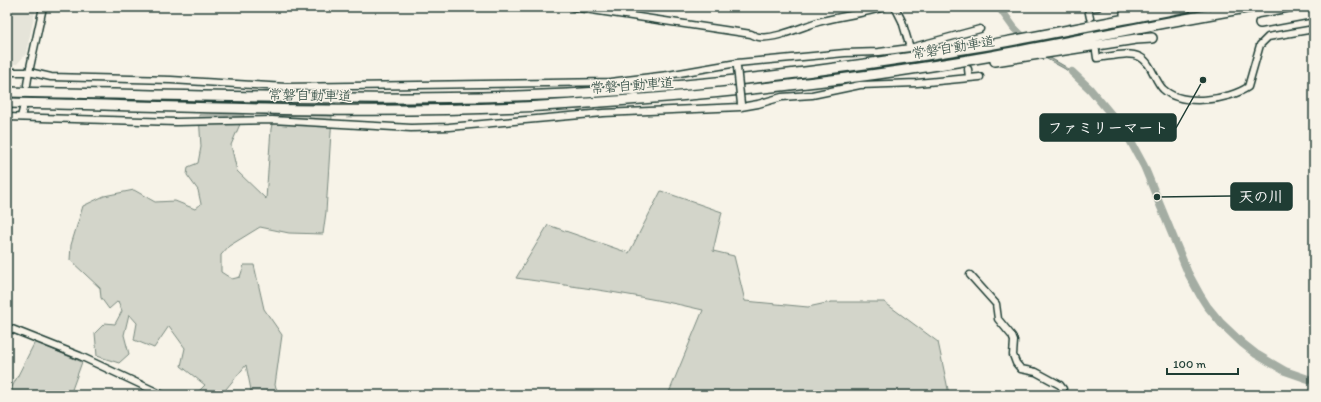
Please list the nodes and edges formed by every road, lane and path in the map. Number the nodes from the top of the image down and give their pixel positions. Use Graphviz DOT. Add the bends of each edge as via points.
graph roads {
  1 [pos="43,7"];
  2 [pos="572,7"];
  3 [pos="884,7"];
  4 [pos="895,7"];
  5 [pos="1098,7"];
  6 [pos="1148,7"];
  7 [pos="1187,7"];
  8 [pos="1252,7"];
  9 [pos="1314,13"];
  10 [pos="1093,21"];
  11 [pos="1260,23"];
  12 [pos="980,29"];
  13 [pos="1314,29"];
  14 [pos="962,34"];
  15 [pos="1152,38"];
  16 [pos="963,42"];
  17 [pos="1055,47"];
  18 [pos="910,48"];
  19 [pos="1096,50"];
  20 [pos="737,65"];
  21 [pos="968,69"];
  22 [pos="7,72"];
  23 [pos="29,72"];
  24 [pos="969,77"];
  25 [pos="980,77"];
  26 [pos="27,85"];
  27 [pos="352,85"];
  28 [pos="7,92"];
  29 [pos="350,92"];
  30 [pos="7,103"];
  31 [pos="741,105"];
  32 [pos="23,109"];
  33 [pos="506,114"];
  34 [pos="7,117"];
  35 [pos="21,117"];
  36 [pos="507,122"];
  37 [pos="970,275"];
  38 [pos="7,327"];
  39 [pos="163,395"];
  40 [pos="1063,395"];
  1 -- 23 [label="street"];
  2 -- 3 [label="street" via="766,37"];
  4 -- 18 [label="street"];
  5 -- 10 [label="street" via="1088,8"];
  6 -- 10 [label="highway"];
  7 -- 10 [label="highway, 常磐自動車道"];
  8 -- 17 [label="highway, 常磐自動車道"];
  9 -- 11 [label="highway"];
  10 -- 28 [label="highway, 常磐自動車道" via="1012,40 836,68 735,80 569,94 345,99"];
  12 -- 14 [label="street"];
  13 -- 19 [label="street" via="1268,37 1260,45 1248,86 1220,98 1193,101 1178,98 1164,90 1139,56 1097,58"];
  14 -- 16 [label="street"];
  14 -- 18 [label="street"];
  15 -- 17 [label="highway"];
  17 -- 30 [label="highway, 常磐自動車道" via="838,79 571,104 344,110"];
  18 -- 20 [label="street"];
  20 -- 27 [label="street" via="610,82 501,86"];
  20 -- 31 [label="street, bridge"];
  21 -- 24 [label="street"];
  22 -- 23 [label="street"];
  23 -- 26 [label="street"];
  23 -- 27 [label="street" via="51,78 171,80 286,87"];
  24 -- 25 [label="street"];
  24 -- 31 [label="street" via="860,85"];
  27 -- 29 [label="street"];
  31 -- 36 [label="street" via="603,113"];
  32 -- 35 [label="street"];
  33 -- 36 [label="street"];
  34 -- 35 [label="street"];
  35 -- 36 [label="street" via="156,122 350,121 411,128"];
  37 -- 40 [label="street" via="996,304 998,319 1014,341 1013,355 1016,363 1021,368 1036,372 1060,385"];
  38 -- 39 [label="street" via="80,356"];
}
